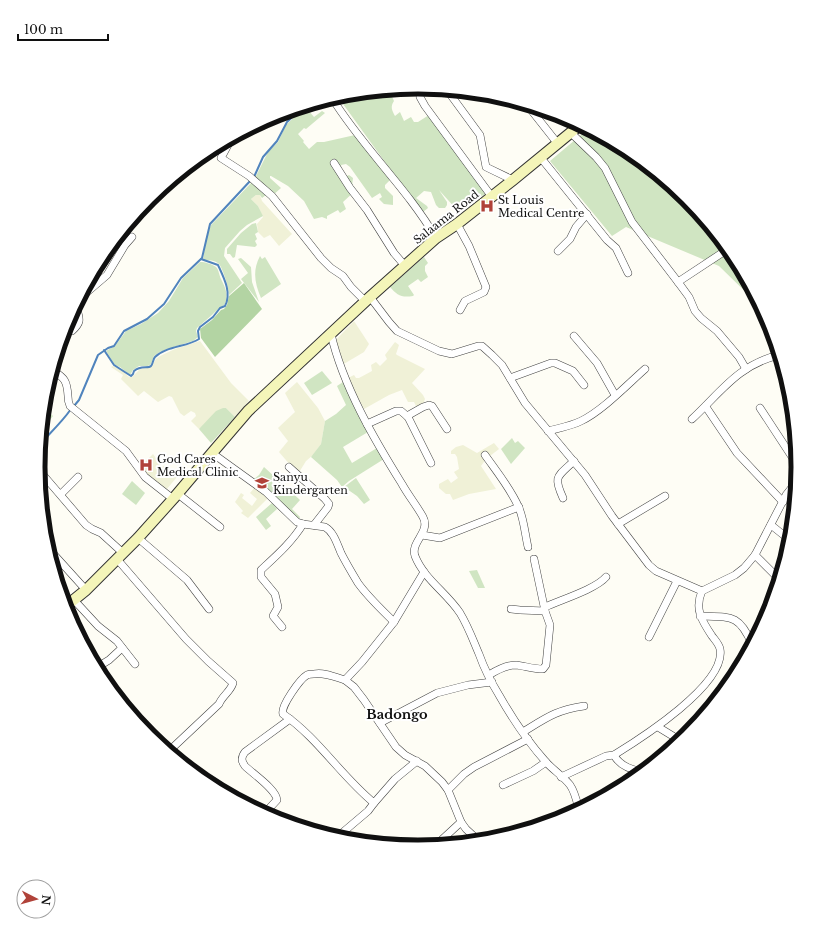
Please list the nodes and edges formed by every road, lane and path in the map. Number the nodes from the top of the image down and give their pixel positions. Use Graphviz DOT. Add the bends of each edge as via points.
graph roads {
  1 [pos="420,96"];
  2 [pos="452,96"];
  3 [pos="336,104"];
  4 [pos="533,113"];
  5 [pos="575,129"];
  6 [pos="571,133"];
  7 [pos="558,144"];
  8 [pos="228,147"];
  9 [pos="542,158"];
  10 [pos="334,163"];
  11 [pos="513,180"];
  12 [pos="492,197"];
  13 [pos="587,214"];
  14 [pos="457,224"];
  15 [pos="132,237"];
  16 [pos="436,238"];
  17 [pos="558,251"];
  18 [pos="723,252"];
  19 [pos="405,266"];
  20 [pos="628,273"];
  21 [pos="678,282"];
  22 [pos="90,290"];
  23 [pos="368,299"];
  24 [pos="460,310"];
  25 [pos="78,313"];
  26 [pos="71,331"];
  27 [pos="331,334"];
  28 [pos="574,336"];
  29 [pos="774,357"];
  30 [pos="644,369"];
  31 [pos="746,369"];
  32 [pos="57,373"];
  33 [pos="510,378"];
  34 [pos="584,385"];
  35 [pos="615,395"];
  36 [pos="706,407"];
  37 [pos="760,408"];
  38 [pos="407,416"];
  39 [pos="692,419"];
  40 [pos="367,424"];
  41 [pos="447,428"];
  42 [pos="548,431"];
  43 [pos="212,453"];
  44 [pos="790,454"];
  45 [pos="486,455"];
  46 [pos="574,461"];
  47 [pos="431,463"];
  48 [pos="288,467"];
  49 [pos="45,477"];
  50 [pos="78,477"];
  51 [pos="790,489"];
  52 [pos="60,494"];
  53 [pos="176,496"];
  54 [pos="665,496"];
  55 [pos="563,498"];
  56 [pos="783,502"];
  57 [pos="519,507"];
  58 [pos="303,524"];
  59 [pos="618,524"];
  60 [pos="314,525"];
  61 [pos="771,525"];
  62 [pos="220,527"];
  63 [pos="422,535"];
  64 [pos="785,537"];
  65 [pos="138,538"];
  66 [pos="528,547"];
  67 [pos="755,555"];
  68 [pos="120,556"];
  69 [pos="56,557"];
  70 [pos="534,559"];
  71 [pos="424,572"];
  72 [pos="775,575"];
  73 [pos="606,577"];
  74 [pos="676,581"];
  75 [pos="86,590"];
  76 [pos="702,591"];
  77 [pos="74,600"];
  78 [pos="70,603"];
  79 [pos="209,608"];
  80 [pos="511,609"];
  81 [pos="545,609"];
  82 [pos="700,616"];
  83 [pos="394,622"];
  84 [pos="282,627"];
  85 [pos="649,637"];
  86 [pos="749,639"];
  87 [pos="122,648"];
  88 [pos="135,664"];
  89 [pos="102,665"];
  90 [pos="489,674"];
  91 [pos="345,680"];
  92 [pos="492,682"];
  93 [pos="584,706"];
  94 [pos="290,719"];
  95 [pos="380,723"];
  96 [pos="658,726"];
  97 [pos="523,732"];
  98 [pos="675,737"];
  99 [pos="528,739"];
  100 [pos="172,748"];
  101 [pos="614,755"];
  102 [pos="417,761"];
  103 [pos="546,762"];
  104 [pos="636,770"];
  105 [pos="561,777"];
  106 [pos="503,785"];
  107 [pos="448,790"];
  108 [pos="374,803"];
  109 [pos="577,805"];
  110 [pos="269,809"];
  111 [pos="461,822"];
  112 [pos="343,832"];
  113 [pos="473,836"];
  114 [pos="442,840"];
  1 -- 12 [label="street"];
  2 -- 11 [label="street" via="480,135 486,167"];
  3 -- 16 [label="street"];
  4 -- 7 [label="street"];
  5 -- 6 [label="main road, Salaama Road"];
  6 -- 7 [label="main road, Salaama Road"];
  6 -- 21 [label="street" via="605,168 632,222"];
  7 -- 9 [label="main road, Salaama Road"];
  8 -- 23 [label="street" via="221,158 252,178 277,201 321,258 343,276 352,288"];
  9 -- 11 [label="main road, Salaama Road"];
  9 -- 13 [label="street"];
  10 -- 19 [label="street"];
  11 -- 12 [label="main road, Salaama Road"];
  12 -- 14 [label="main road, Salaama Road"];
  13 -- 17 [label="street" via="570,239"];
  13 -- 20 [label="street" via="616,248"];
  14 -- 16 [label="main road, Salaama Road"];
  14 -- 24 [label="street" via="486,287 484,292 465,301"];
  15 -- 22 [label="street" via="107,276"];
  16 -- 19 [label="main road, Salaama Road"];
  18 -- 21 [label="street"];
  19 -- 23 [label="main road, Salaama Road"];
  21 -- 31 [label="street" via="698,314 717,331"];
  23 -- 27 [label="main road, Salaama Road"];
  23 -- 33 [label="street" via="398,331 446,353 482,346 502,365"];
  25 -- 26 [label="street" via="78,324"];
  27 -- 40 [label="street" via="341,368"];
  27 -- 43 [label="main road, Salaama Road" via="248,411"];
  28 -- 35 [label="street" via="597,363"];
  29 -- 31 [label="street"];
  30 -- 35 [label="street"];
  31 -- 36 [label="street"];
  32 -- 53 [label="street" via="67,384 68,402 72,407 126,451 146,477"];
  33 -- 34 [label="street" via="555,363 573,371"];
  33 -- 42 [label="street"];
  35 -- 42 [label="street" via="581,421"];
  36 -- 39 [label="street"];
  36 -- 56 [label="street" via="737,453"];
  37 -- 44 [label="street"];
  38 -- 40 [label="street" via="401,411 396,411"];
  38 -- 41 [label="street" via="429,404"];
  38 -- 47 [label="street"];
  40 -- 63 [label="street" via="408,496 423,516 425,528"];
  42 -- 46 [label="street"];
  43 -- 53 [label="main road, Salaama Road"];
  43 -- 58 [label="street" via="266,492 295,521"];
  45 -- 57 [label="street"];
  46 -- 55 [label="street" via="557,479"];
  46 -- 59 [label="street"];
  48 -- 60 [label="street" via="329,504"];
  49 -- 52 [label="street"];
  50 -- 52 [label="street"];
  51 -- 56 [label="street"];
  52 -- 68 [label="street" via="86,525 101,533"];
  53 -- 62 [label="street"];
  53 -- 65 [label="main road, Salaama Road"];
  54 -- 59 [label="street"];
  56 -- 61 [label="street"];
  57 -- 63 [label="street" via="444,537"];
  57 -- 66 [label="street"];
  58 -- 60 [label="street"];
  58 -- 84 [label="street" via="260,573 275,594 278,607 272,616"];
  59 -- 74 [label="street" via="653,568"];
  60 -- 83 [label="street" via="326,527 330,531 358,582"];
  61 -- 64 [label="street"];
  61 -- 67 [label="street"];
  63 -- 71 [label="street" via="414,554"];
  65 -- 68 [label="main road, Salaama Road"];
  65 -- 79 [label="street" via="187,580"];
  67 -- 72 [label="street"];
  67 -- 76 [label="street" via="735,575"];
  68 -- 75 [label="main road, Salaama Road"];
  68 -- 100 [label="street" via="186,638 233,683 219,704"];
  69 -- 75 [label="street"];
  70 -- 81 [label="street"];
  71 -- 83 [label="street"];
  71 -- 90 [label="street" via="460,612"];
  73 -- 81 [label="street" via="602,582"];
  74 -- 76 [label="street"];
  74 -- 85 [label="street"];
  75 -- 77 [label="main road, Salaama Road"];
  76 -- 82 [label="street" via="698,602"];
  77 -- 78 [label="main road, Salaama Road"];
  77 -- 87 [label="street"];
  80 -- 81 [label="street"];
  81 -- 90 [label="street" via="550,625 546,666 534,668 516,665"];
  82 -- 86 [label="street" via="728,617 736,620"];
  82 -- 96 [label="street" via="720,649 718,665 712,676 692,697"];
  83 -- 91 [label="street"];
  87 -- 88 [label="street"];
  87 -- 89 [label="street"];
  90 -- 92 [label="street"];
  91 -- 94 [label="street" via="324,674 307,675 282,709 283,714"];
  91 -- 95 [label="street" via="361,695"];
  92 -- 95 [label="street" via="437,693"];
  92 -- 97 [label="street"];
  93 -- 97 [label="street" via="553,714"];
  94 -- 108 [label="street"];
  94 -- 110 [label="street" via="242,756 245,766 270,788 277,798"];
  95 -- 102 [label="street" via="399,751"];
  96 -- 98 [label="street"];
  96 -- 101 [label="street"];
  97 -- 99 [label="street"];
  99 -- 103 [label="street"];
  99 -- 107 [label="street" via="474,767"];
  101 -- 104 [label="street" via="628,768"];
  101 -- 105 [label="street" via="606,756"];
  102 -- 107 [label="street" via="431,771"];
  102 -- 108 [label="street" via="395,779"];
  103 -- 105 [label="street"];
  103 -- 106 [label="street"];
  105 -- 109 [label="street" via="572,789"];
  107 -- 111 [label="street"];
  108 -- 112 [label="street"];
  111 -- 113 [label="street"];
  111 -- 114 [label="street"];
}
